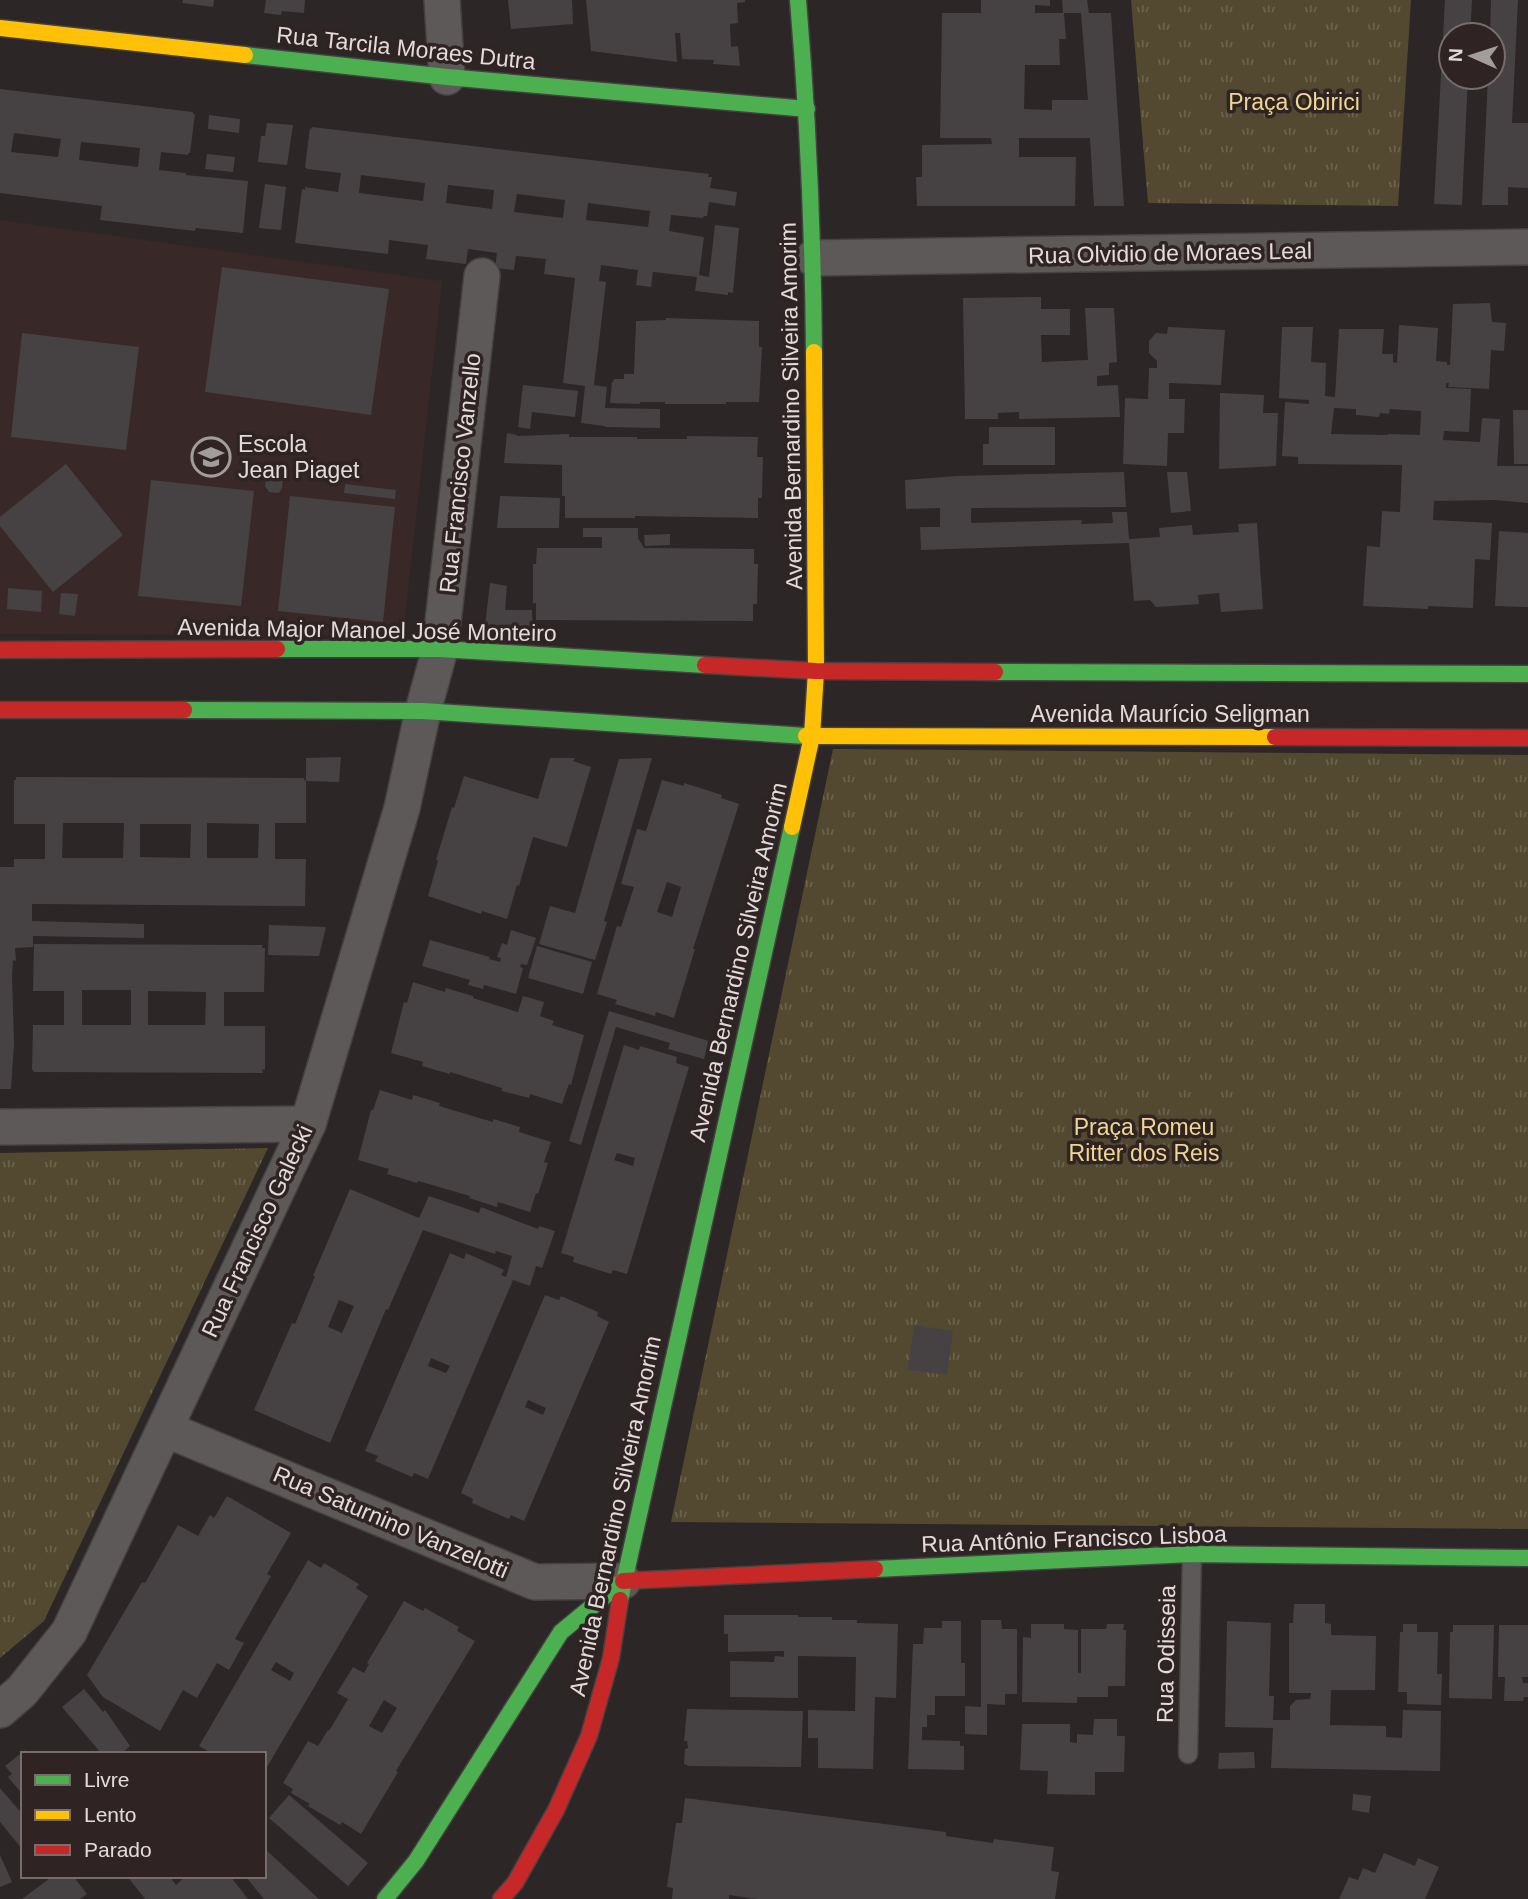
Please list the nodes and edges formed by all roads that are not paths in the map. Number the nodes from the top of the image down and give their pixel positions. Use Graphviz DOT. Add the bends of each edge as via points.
graph roads {
  1 [pos="442,0"];
  2 [pos="798,0"];
  3 [pos="0,28"];
  4 [pos="447,76"];
  5 [pos="807,109"];
  6 [pos="1528,247"];
  7 [pos="813,258"];
  8 [pos="482,276"];
  9 [pos="440,649"];
  10 [pos="0,650"];
  11 [pos="816,671"];
  12 [pos="1528,674"];
  13 [pos="0,710"];
  14 [pos="423,711"];
  15 [pos="812,736"];
  16 [pos="1528,738"];
  17 [pos="308,1124"];
  18 [pos="0,1127"];
  19 [pos="165,1429"];
  20 [pos="1192,1554"];
  21 [pos="1528,1558"];
  22 [pos="623,1581"];
  23 [pos="0,1710"];
  24 [pos="1188,1754"];
  25 [pos="385,1899"];
  26 [pos="501,1899"];
  1 -- 4 [label="street"];
  2 -- 5 [label="street, Avenida Bernardino Silveira Amorim"];
  3 -- 4 [label="street, Rua Tarcila Moraes Dutra"];
  4 -- 5 [label="street, Rua Tarcila Moraes Dutra"];
  5 -- 7 [label="street, Avenida Bernardino Silveira Amorim"];
  6 -- 7 [label="street, Rua Olvidio de Moraes Leal"];
  7 -- 11 [label="street, Avenida Bernardino Silveira Amorim"];
  8 -- 9 [label="street, Rua Francisco Vanzello"];
  9 -- 10 [label="street, Avenida Major Manoel José Monteiro"];
  9 -- 11 [label="street, Avenida Major Manoel José Monteiro"];
  9 -- 14 [label="street, Rua Francisco Vanzello"];
  11 -- 12 [label="street, Avenida Maurício Seligman"];
  11 -- 15 [label="street, Avenida Bernardino Silveira Amorim"];
  13 -- 14 [label="street"];
  14 -- 15 [label="street"];
  14 -- 17 [label="street, Rua Francisco Galecki" via="402,808"];
  15 -- 16 [label="street, Avenida Maurício Seligman"];
  15 -- 22 [label="street, Avenida Bernardino Silveira Amorim"];
  17 -- 18 [label="street"];
  17 -- 19 [label="street, Rua Francisco Galecki"];
  19 -- 22 [label="street, Rua Saturnino Vanzelotti" via="535,1582"];
  19 -- 23 [label="street, Rua Francisco Galecki" via="69,1632 22,1692"];
  20 -- 21 [label="street, Rua Antônio Francisco Lisboa"];
  20 -- 22 [label="street, Rua Antônio Francisco Lisboa"];
  20 -- 24 [label="lane, Rua Odisseia"];
  22 -- 25 [label="street" via="561,1632 416,1861"];
  22 -- 26 [label="street, Avenida Bernardino Silveira Amorim" via="611,1658 589,1736 556,1810"];
}
